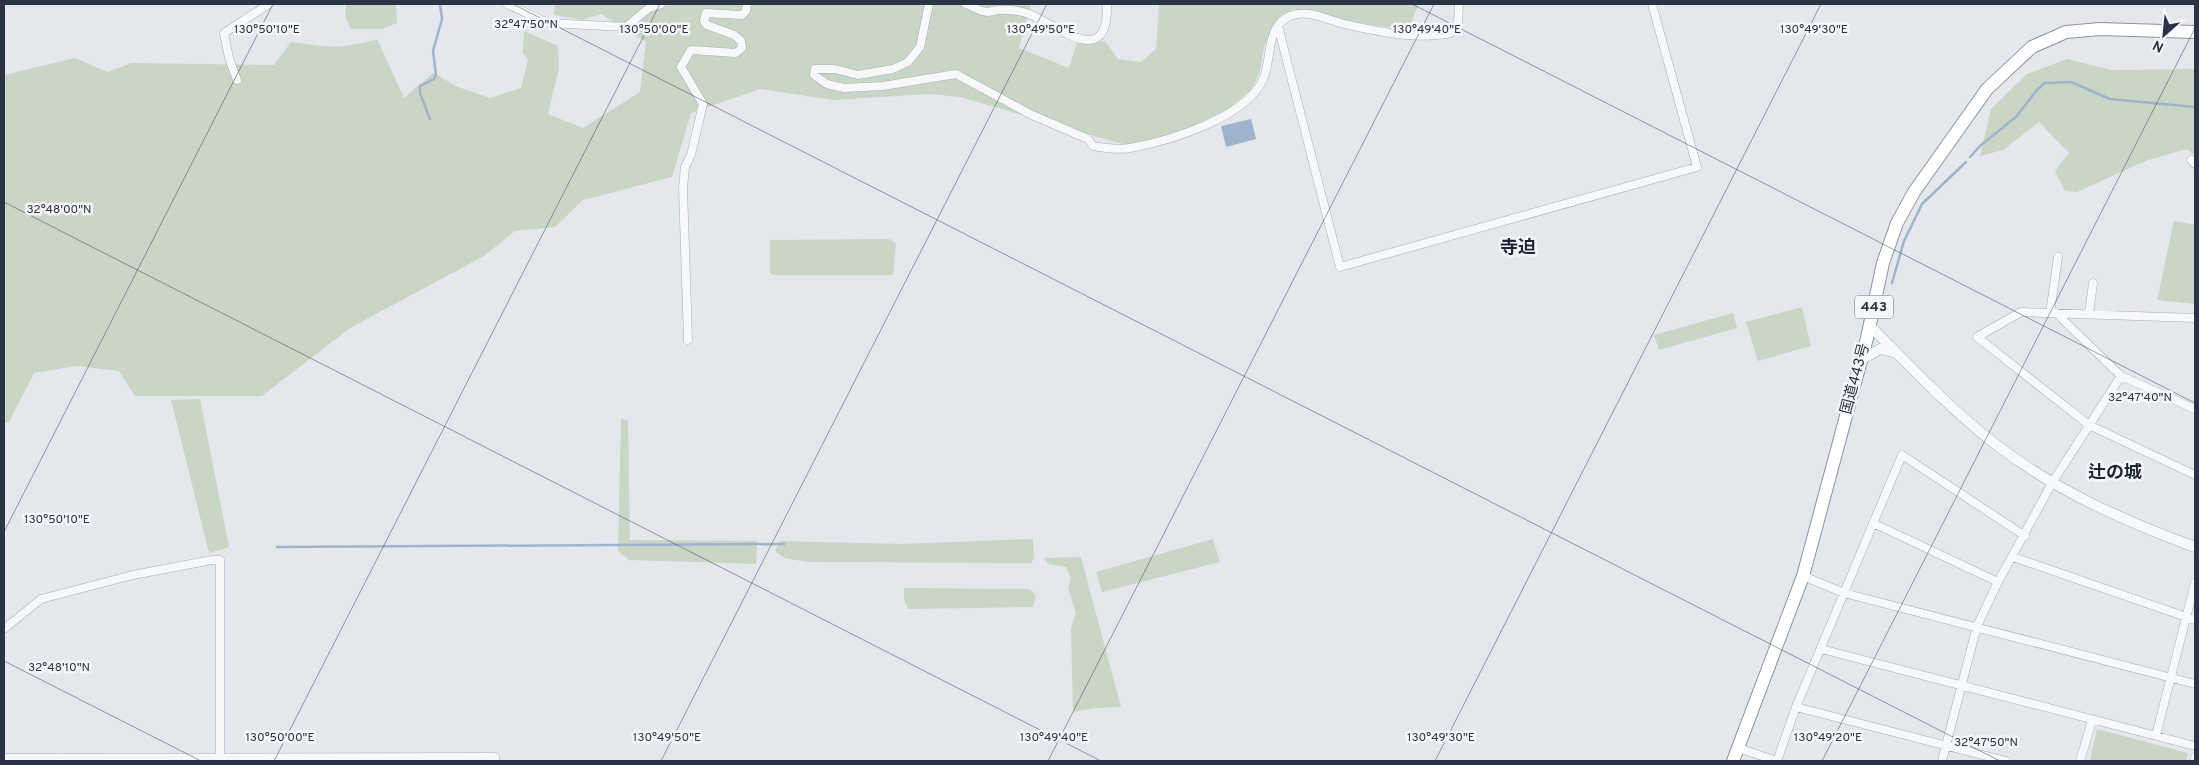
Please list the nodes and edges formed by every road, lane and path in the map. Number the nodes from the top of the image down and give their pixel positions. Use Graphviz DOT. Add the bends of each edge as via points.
graph roads {
  1 [pos="269,4"];
  2 [pos="507,4"];
  3 [pos="661,4"];
  4 [pos="748,4"];
  5 [pos="929,4"];
  6 [pos="966,4"];
  7 [pos="1107,4"];
  8 [pos="1460,4"];
  9 [pos="1652,4"];
  10 [pos="1278,26"];
  11 [pos="2195,32"];
  12 [pos="237,80"];
  13 [pos="2058,257"];
  14 [pos="2093,283"];
  15 [pos="2053,313"];
  16 [pos="2088,314"];
  17 [pos="2195,318"];
  18 [pos="1870,326"];
  19 [pos="688,340"];
  20 [pos="1898,353"];
  21 [pos="1861,360"];
  22 [pos="2121,376"];
  23 [pos="2195,409"];
  24 [pos="2089,425"];
  25 [pos="2195,474"];
  26 [pos="2052,483"];
  27 [pos="1873,523"];
  28 [pos="2024,536"];
  29 [pos="2195,547"];
  30 [pos="2013,557"];
  31 [pos="1803,576"];
  32 [pos="1998,582"];
  33 [pos="2195,583"];
  34 [pos="1844,593"];
  35 [pos="2187,618"];
  36 [pos="2195,620"];
  37 [pos="1977,626"];
  38 [pos="4,629"];
  39 [pos="1821,650"];
  40 [pos="2170,677"];
  41 [pos="2195,684"];
  42 [pos="1960,686"];
  43 [pos="1796,707"];
  44 [pos="2092,721"];
  45 [pos="2156,735"];
  46 [pos="1946,746"];
  47 [pos="2195,746"];
  48 [pos="1738,748"];
  49 [pos="2195,757"];
  50 [pos="4,758"];
  51 [pos="221,759"];
  52 [pos="495,761"];
  53 [pos="1732,761"];
  54 [pos="1777,761"];
  55 [pos="1942,761"];
  56 [pos="2006,761"];
  57 [pos="2080,761"];
  58 [pos="2194,761"];
  1 -- 12 [label="street" via="224,33"];
  2 -- 3 [label="street" via="548,23 621,27 634,22 649,8"];
  4 -- 19 [label="street" via="742,16 706,13 704,22 734,35 741,41 742,48 736,53 691,50 681,68 703,104 685,167 683,188"];
  5 -- 10 [label="street" via="920,47 908,62 893,69 858,75 835,69 815,69 814,75 827,84 844,88 882,86 956,74 1032,115 1088,139 1092,146 1129,149 1187,133 1232,112 1257,89 1264,76 1270,41"];
  6 -- 7 [label="street" via="987,12 1001,10 1028,14 1067,36 1094,39 1100,36 1107,24"];
  8 -- 10 [label="street" via="1458,23 1451,33 1438,36 1402,35 1309,14 1290,16"];
  9 -- 10 [label="street" via="1696,167 1340,267"];
  11 -- 18 [label="highway, 国道443号 / 443" via="2100,29 2066,32 2032,47 1988,88 1914,192 1897,223 1883,263"];
  13 -- 15 [label="street"];
  14 -- 16 [label="street"];
  15 -- 16 [label="street"];
  15 -- 22 [label="street"];
  15 -- 24 [label="street" via="2021,312 1977,337"];
  16 -- 17 [label="street"];
  18 -- 20 [label="street"];
  18 -- 21 [label="highway, 国道443号 / 443"];
  20 -- 21 [label="street" via="1880,349"];
  20 -- 26 [label="street" via="1950,405 1995,443"];
  21 -- 31 [label="highway, 国道443号 / 443"];
  22 -- 23 [label="street"];
  22 -- 24 [label="street"];
  24 -- 25 [label="street"];
  24 -- 26 [label="street"];
  26 -- 28 [label="street"];
  26 -- 29 [label="street" via="2143,528"];
  27 -- 28 [label="street" via="1902,455"];
  27 -- 32 [label="street"];
  27 -- 34 [label="street"];
  28 -- 30 [label="street"];
  30 -- 32 [label="street"];
  30 -- 35 [label="street"];
  31 -- 34 [label="street"];
  31 -- 48 [label="highway, 国道443号 / 443"];
  32 -- 37 [label="street"];
  33 -- 35 [label="street"];
  34 -- 37 [label="street"];
  34 -- 39 [label="street"];
  35 -- 36 [label="street"];
  35 -- 40 [label="street"];
  37 -- 40 [label="street"];
  37 -- 42 [label="street"];
  38 -- 51 [label="street" via="41,599 133,575 220,560"];
  39 -- 42 [label="street"];
  39 -- 43 [label="street"];
  40 -- 41 [label="street"];
  40 -- 45 [label="street"];
  42 -- 44 [label="street"];
  42 -- 46 [label="street"];
  43 -- 46 [label="street"];
  43 -- 54 [label="street"];
  44 -- 45 [label="street"];
  44 -- 57 [label="street"];
  45 -- 47 [label="street"];
  46 -- 55 [label="street"];
  46 -- 56 [label="street"];
  48 -- 53 [label="highway, 国道443号 / 443"];
  48 -- 54 [label="street"];
  49 -- 58 [label="street"];
  50 -- 51 [label="street"];
  51 -- 52 [label="street" via="495,757"];
}
